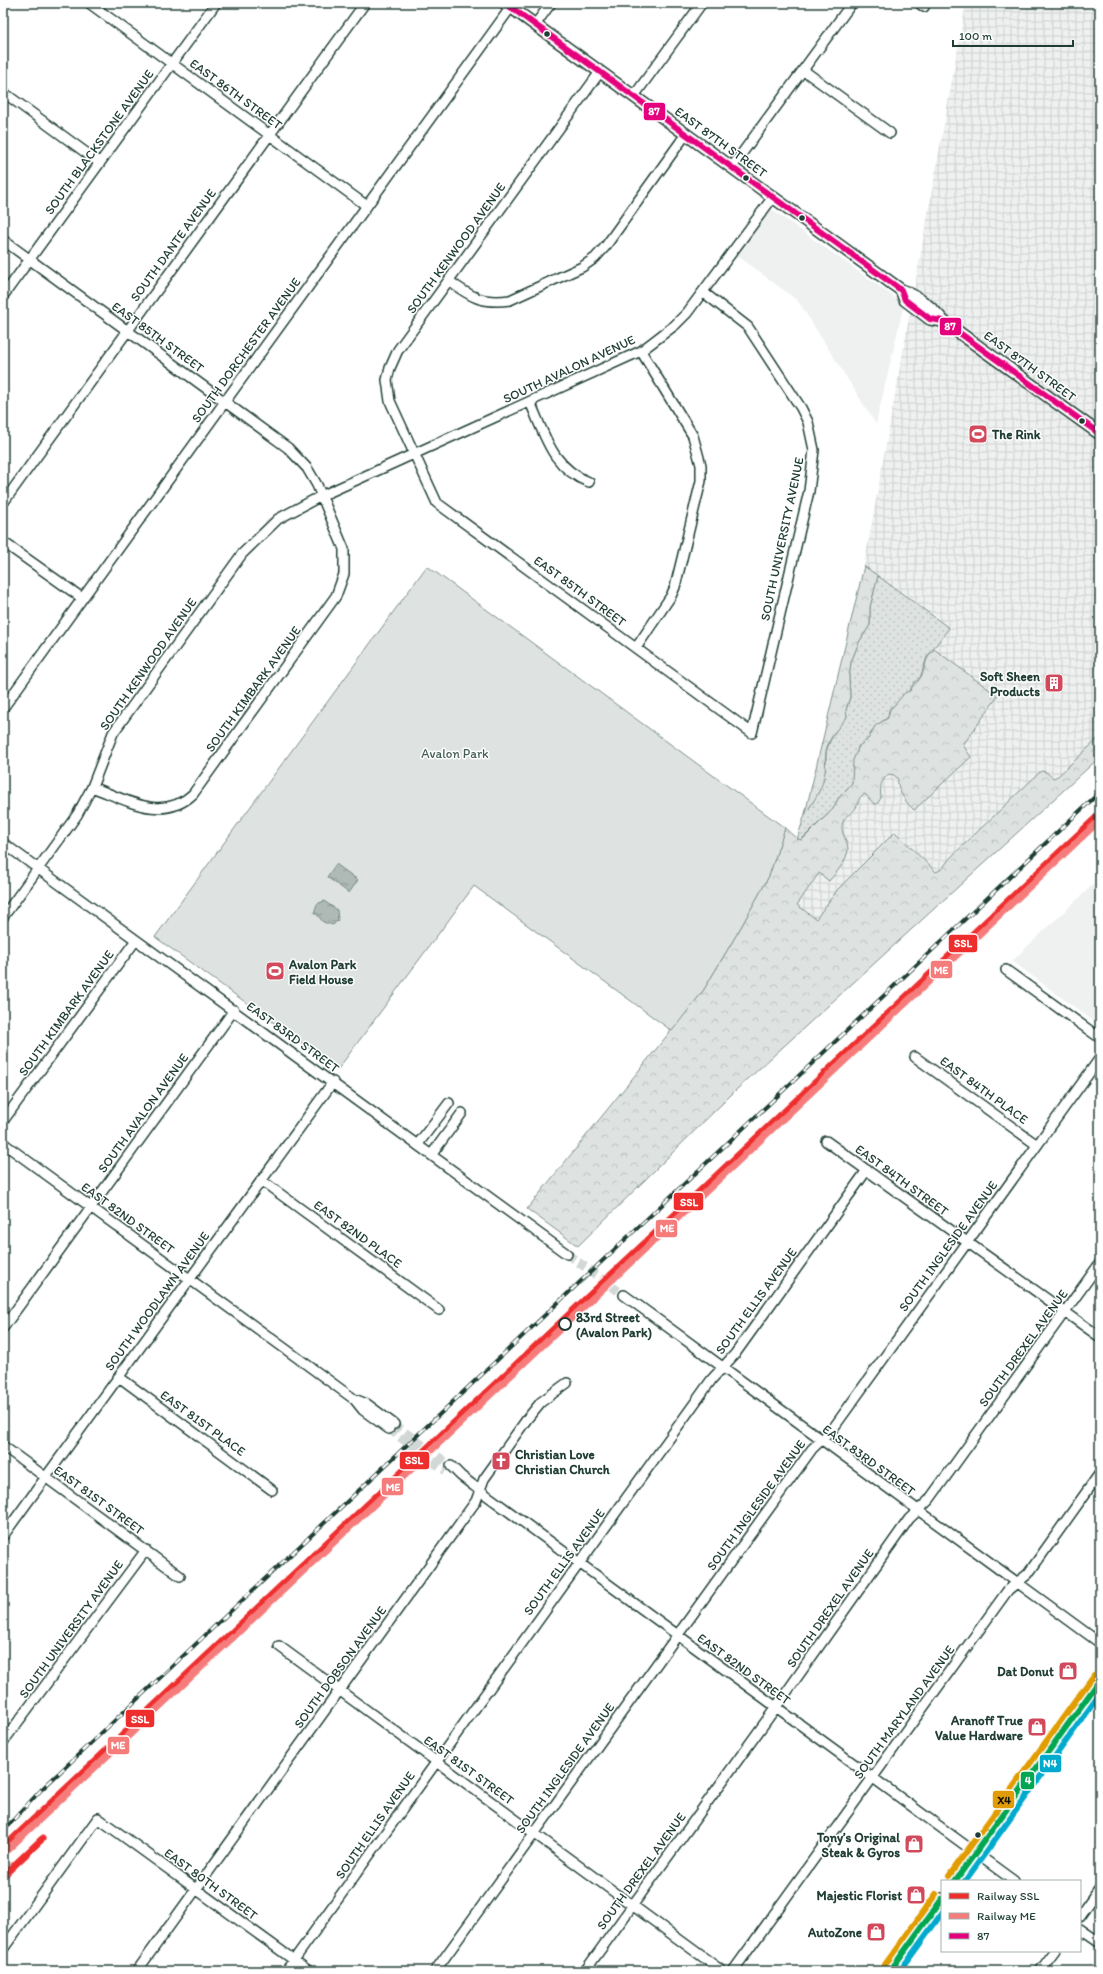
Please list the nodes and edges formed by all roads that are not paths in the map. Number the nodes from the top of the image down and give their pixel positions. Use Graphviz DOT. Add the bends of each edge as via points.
graph roads {
  1 [pos="89,3"];
  2 [pos="216,3"];
  3 [pos="365,3"];
  4 [pos="551,3"];
  5 [pos="702,3"];
  6 [pos="852,3"];
  7 [pos="508,5"];
  8 [pos="535,25"];
  9 [pos="172,63"];
  10 [pos="803,70"];
  11 [pos="600,72"];
  12 [pos="3,92"];
  13 [pos="634,96"];
  14 [pos="890,133"];
  15 [pos="269,134"];
  16 [pos="686,134"];
  17 [pos="100,163"];
  18 [pos="732,167"];
  19 [pos="773,197"];
  20 [pos="367,206"];
  21 [pos="3,240"];
  22 [pos="30,259"];
  23 [pos="449,281"];
  24 [pos="703,292"];
  25 [pos="3,296"];
  26 [pos="128,331"];
  27 [pos="641,351"];
  28 [pos="225,402"];
  29 [pos="530,402"];
  30 [pos="1100,433"];
  31 [pos="414,454"];
  32 [pos="589,482"];
  33 [pos="321,496"];
  34 [pos="3,503"];
  35 [pos="3,542"];
  36 [pos="82,598"];
  37 [pos="636,648"];
  38 [pos="3,708"];
  39 [pos="752,733"];
  40 [pos="92,788"];
  41 [pos="3,843"];
  42 [pos="38,869"];
  43 [pos="3,917"];
  44 [pos="136,940"];
  45 [pos="1006,970"];
  46 [pos="234,1010"];
  47 [pos="1100,1038"];
  48 [pos="915,1057"];
  49 [pos="1100,1058"];
  50 [pos="333,1082"];
  51 [pos="449,1104"];
  52 [pos="462,1113"];
  53 [pos="3,1121"];
  54 [pos="826,1141"];
  55 [pos="3,1143"];
  56 [pos="418,1144"];
  57 [pos="1037,1145"];
  58 [pos="432,1154"];
  59 [pos="867,1170"];
  60 [pos="261,1180"];
  61 [pos="91,1207"];
  62 [pos="967,1242"];
  63 [pos="567,1254"];
  64 [pos="1100,1263"];
  65 [pos="190,1279"];
  66 [pos="624,1296"];
  67 [pos="438,1310"];
  68 [pos="1064,1312"];
  69 [pos="3,1328"];
  70 [pos="1100,1337"];
  71 [pos="723,1368"];
  72 [pos="119,1377"];
  73 [pos="568,1383"];
  74 [pos="392,1427"];
  75 [pos="821,1440"];
  76 [pos="3,1446"];
  77 [pos="448,1468"];
  78 [pos="1100,1473"];
  79 [pos="45,1477"];
  80 [pos="272,1490"];
  81 [pos="480,1490"];
  82 [pos="918,1511"];
  83 [pos="3,1536"];
  84 [pos="146,1550"];
  85 [pos="579,1563"];
  86 [pos="180,1576"];
  87 [pos="1016,1583"];
  88 [pos="677,1635"];
  89 [pos="1100,1644"];
  90 [pos="279,1646"];
  91 [pos="1100,1680"];
  92 [pos="338,1690"];
  93 [pos="776,1708"];
  94 [pos="3,1742"];
  95 [pos="436,1762"];
  96 [pos="872,1778"];
  97 [pos="534,1833"];
  98 [pos="975,1854"];
  99 [pos="956,1880"];
  100 [pos="1013,1880"];
  101 [pos="1100,1888"];
  102 [pos="196,1889"];
  103 [pos="941,1900"];
  104 [pos="632,1905"];
  105 [pos="1081,1915"];
  106 [pos="1081,1930"];
  107 [pos="1100,1943"];
  108 [pos="3,1949"];
  109 [pos="1054,1952"];
  110 [pos="294,1960"];
  111 [pos="137,1971"];
  112 [pos="286,1971"];
  113 [pos="309,1971"];
  114 [pos="435,1971"];
  115 [pos="585,1971"];
  116 [pos="722,1971"];
  117 [pos="733,1971"];
  118 [pos="890,1971"];
  119 [pos="1040,1971"];
  1 -- 9 [label="street, EAST 86TH STREET"];
  2 -- 9 [label="street, SOUTH BLACKSTONE AVENUE"];
  3 -- 15 [label="street, SOUTH DANTE AVENUE"];
  4 -- 8 [label="street"];
  5 -- 13 [label="street"];
  6 -- 10 [label="street"];
  7 -- 8 [label="main road, EAST 87TH STREET"];
  7 -- 20 [label="street, SOUTH DORCHESTER AVENUE"];
  8 -- 11 [label="main road, EAST 87TH STREET"];
  9 -- 15 [label="street, EAST 86TH STREET"];
  9 -- 17 [label="street, SOUTH BLACKSTONE AVENUE"];
  10 -- 14 [label="street"];
  10 -- 18 [label="street"];
  11 -- 13 [label="main road, EAST 87TH STREET"];
  11 -- 23 [label="street, SOUTH KENWOOD AVENUE"];
  12 -- 17 [label="street"];
  13 -- 16 [label="main road, EAST 87TH STREET"];
  15 -- 20 [label="street, EAST 86TH STREET"];
  15 -- 26 [label="street, SOUTH DANTE AVENUE"];
  16 -- 18 [label="main road, EAST 87TH STREET"];
  16 -- 23 [label="street" via="605,246 582,267 510,300 498,302 477,299"];
  17 -- 22 [label="street, SOUTH BLACKSTONE AVENUE"];
  18 -- 19 [label="main road, EAST 87TH STREET"];
  19 -- 24 [label="street, SOUTH AVALON AVENUE"];
  19 -- 30 [label="main road, EAST 87TH STREET" via="901,290 905,300 930,319 944,321"];
  20 -- 28 [label="street, SOUTH DORCHESTER AVENUE"];
  21 -- 22 [label="street, EAST 85TH STREET"];
  22 -- 25 [label="street, SOUTH BLACKSTONE AVENUE"];
  22 -- 26 [label="street, EAST 85TH STREET"];
  23 -- 31 [label="street, SOUTH KENWOOD AVENUE" via="398,350 387,380 390,401"];
  24 -- 27 [label="street, SOUTH AVALON AVENUE" via="675,326"];
  24 -- 39 [label="street, SOUTH UNIVERSITY AVENUE" via="739,318 758,340 801,408 808,422 814,450 808,490"];
  26 -- 28 [label="street, EAST 85TH STREET"];
  26 -- 34 [label="street, SOUTH DANTE AVENUE"];
  27 -- 29 [label="street, SOUTH AVALON AVENUE"];
  27 -- 37 [label="street" via="693,436 701,465 701,481 675,586"];
  28 -- 33 [label="street, EAST 85TH STREET" via="288,448 307,468"];
  28 -- 36 [label="street, SOUTH DORCHESTER AVENUE"];
  29 -- 31 [label="street, SOUTH AVALON AVENUE"];
  29 -- 32 [label="street" via="555,457 569,472"];
  31 -- 33 [label="street, SOUTH AVALON AVENUE"];
  31 -- 37 [label="street, EAST 85TH STREET" via="437,503"];
  33 -- 40 [label="street, SOUTH KENWOOD AVENUE" via="278,519 242,554 113,733"];
  33 -- 40 [label="street, SOUTH KIMBARK AVENUE" via="344,549 345,563 341,586 193,794 175,806 152,809"];
  35 -- 36 [label="street"];
  36 -- 38 [label="street, SOUTH DORCHESTER AVENUE"];
  37 -- 39 [label="street, EAST 85TH STREET"];
  40 -- 42 [label="street, SOUTH KENWOOD AVENUE" via="77,815"];
  41 -- 42 [label="street, EAST 83RD STREET"];
  42 -- 43 [label="street, SOUTH KENWOOD AVENUE"];
  42 -- 44 [label="street, EAST 83RD STREET"];
  44 -- 46 [label="street, EAST 83RD STREET"];
  44 -- 53 [label="street, SOUTH KIMBARK AVENUE"];
  45 -- 47 [label="street"];
  46 -- 50 [label="street, EAST 83RD STREET"];
  46 -- 61 [label="street, SOUTH AVALON AVENUE"];
  48 -- 57 [label="street, EAST 84TH PLACE"];
  49 -- 57 [label="street, SOUTH INGLESIDE AVENUE"];
  50 -- 56 [label="street, EAST 83RD STREET"];
  50 -- 60 [label="street, SOUTH WOODLAWN AVENUE"];
  51 -- 56 [label="street"];
  52 -- 58 [label="street"];
  54 -- 59 [label="street, EAST 84TH STREET"];
  55 -- 61 [label="street, EAST 82ND STREET"];
  56 -- 58 [label="street, EAST 83RD STREET"];
  57 -- 62 [label="street, SOUTH INGLESIDE AVENUE"];
  58 -- 63 [label="street, EAST 83RD STREET"];
  59 -- 62 [label="street, EAST 84TH STREET"];
  59 -- 71 [label="street, SOUTH ELLIS AVENUE"];
  60 -- 65 [label="street, SOUTH WOODLAWN AVENUE"];
  60 -- 67 [label="street, EAST 82ND PLACE"];
  61 -- 65 [label="street, EAST 82ND STREET"];
  61 -- 69 [label="street, SOUTH AVALON AVENUE"];
  62 -- 68 [label="street, EAST 84TH STREET"];
  62 -- 75 [label="street, SOUTH INGLESIDE AVENUE" via="832,1430"];
  64 -- 68 [label="street, SOUTH DREXEL AVENUE"];
  65 -- 72 [label="street, SOUTH WOODLAWN AVENUE"];
  65 -- 74 [label="street, EAST 82ND STREET" via="354,1399 363,1410"];
  66 -- 71 [label="street, EAST 83RD STREET"];
  68 -- 70 [label="street, EAST 84TH STREET"];
  68 -- 82 [label="street, SOUTH DREXEL AVENUE" via="929,1500"];
  71 -- 75 [label="street, EAST 83RD STREET"];
  71 -- 85 [label="street, SOUTH ELLIS AVENUE" via="712,1379"];
  72 -- 79 [label="street, SOUTH WOODLAWN AVENUE"];
  72 -- 80 [label="street, EAST 81ST PLACE"];
  73 -- 81 [label="street, SOUTH DOBSON AVENUE" via="541,1402 527,1419 484,1478"];
  75 -- 82 [label="street, EAST 83RD STREET"];
  75 -- 88 [label="street, SOUTH INGLESIDE AVENUE"];
  76 -- 79 [label="street, EAST 81ST STREET"];
  77 -- 81 [label="street, EAST 82ND STREET"];
  78 -- 87 [label="street, SOUTH MARYLAND AVENUE" via="1028,1574"];
  79 -- 83 [label="street, SOUTH WOODLAWN AVENUE"];
  79 -- 84 [label="street, EAST 81ST STREET"];
  81 -- 85 [label="street, EAST 82ND STREET"];
  81 -- 92 [label="street, SOUTH DOBSON AVENUE" via="472,1506"];
  82 -- 87 [label="street, EAST 83RD STREET"];
  82 -- 93 [label="street, SOUTH DREXEL AVENUE" via="909,1519"];
  84 -- 86 [label="street, EAST 81ST STREET"];
  84 -- 94 [label="street, SOUTH UNIVERSITY AVENUE"];
  85 -- 88 [label="street, EAST 82ND STREET"];
  85 -- 95 [label="street, SOUTH ELLIS AVENUE"];
  87 -- 89 [label="street, EAST 83RD STREET"];
  87 -- 96 [label="street, SOUTH MARYLAND AVENUE" via="1008,1590"];
  88 -- 93 [label="street, EAST 82ND STREET"];
  88 -- 97 [label="street, SOUTH INGLESIDE AVENUE"];
  90 -- 92 [label="street, EAST 81ST STREET"];
  91 -- 98 [label="main road"];
  92 -- 95 [label="street, EAST 81ST STREET"];
  92 -- 102 [label="street, SOUTH DOBSON AVENUE"];
  93 -- 96 [label="street, EAST 82ND STREET"];
  93 -- 104 [label="street, SOUTH DREXEL AVENUE"];
  95 -- 97 [label="street, EAST 81ST STREET"];
  95 -- 110 [label="street, SOUTH ELLIS AVENUE"];
  96 -- 98 [label="street, EAST 82ND STREET"];
  96 -- 117 [label="street, SOUTH MARYLAND AVENUE"];
  97 -- 104 [label="street, EAST 81ST STREET"];
  97 -- 114 [label="street, SOUTH INGLESIDE AVENUE"];
  98 -- 99 [label="main road"];
  98 -- 100 [label="street, EAST 82ND STREET"];
  101 -- 105 [label="street"];
  102 -- 108 [label="street, EAST 80TH STREET" via="98,1818"];
  102 -- 110 [label="street, EAST 80TH STREET"];
  102 -- 111 [label="street, SOUTH DOBSON AVENUE"];
  103 -- 118 [label="main road"];
  104 -- 115 [label="street, SOUTH DREXEL AVENUE"];
  104 -- 116 [label="street, EAST 81ST STREET"];
  106 -- 107 [label="street"];
  109 -- 119 [label="street"];
  110 -- 112 [label="street, SOUTH ELLIS AVENUE"];
  110 -- 113 [label="street, EAST 80TH STREET"];
}
